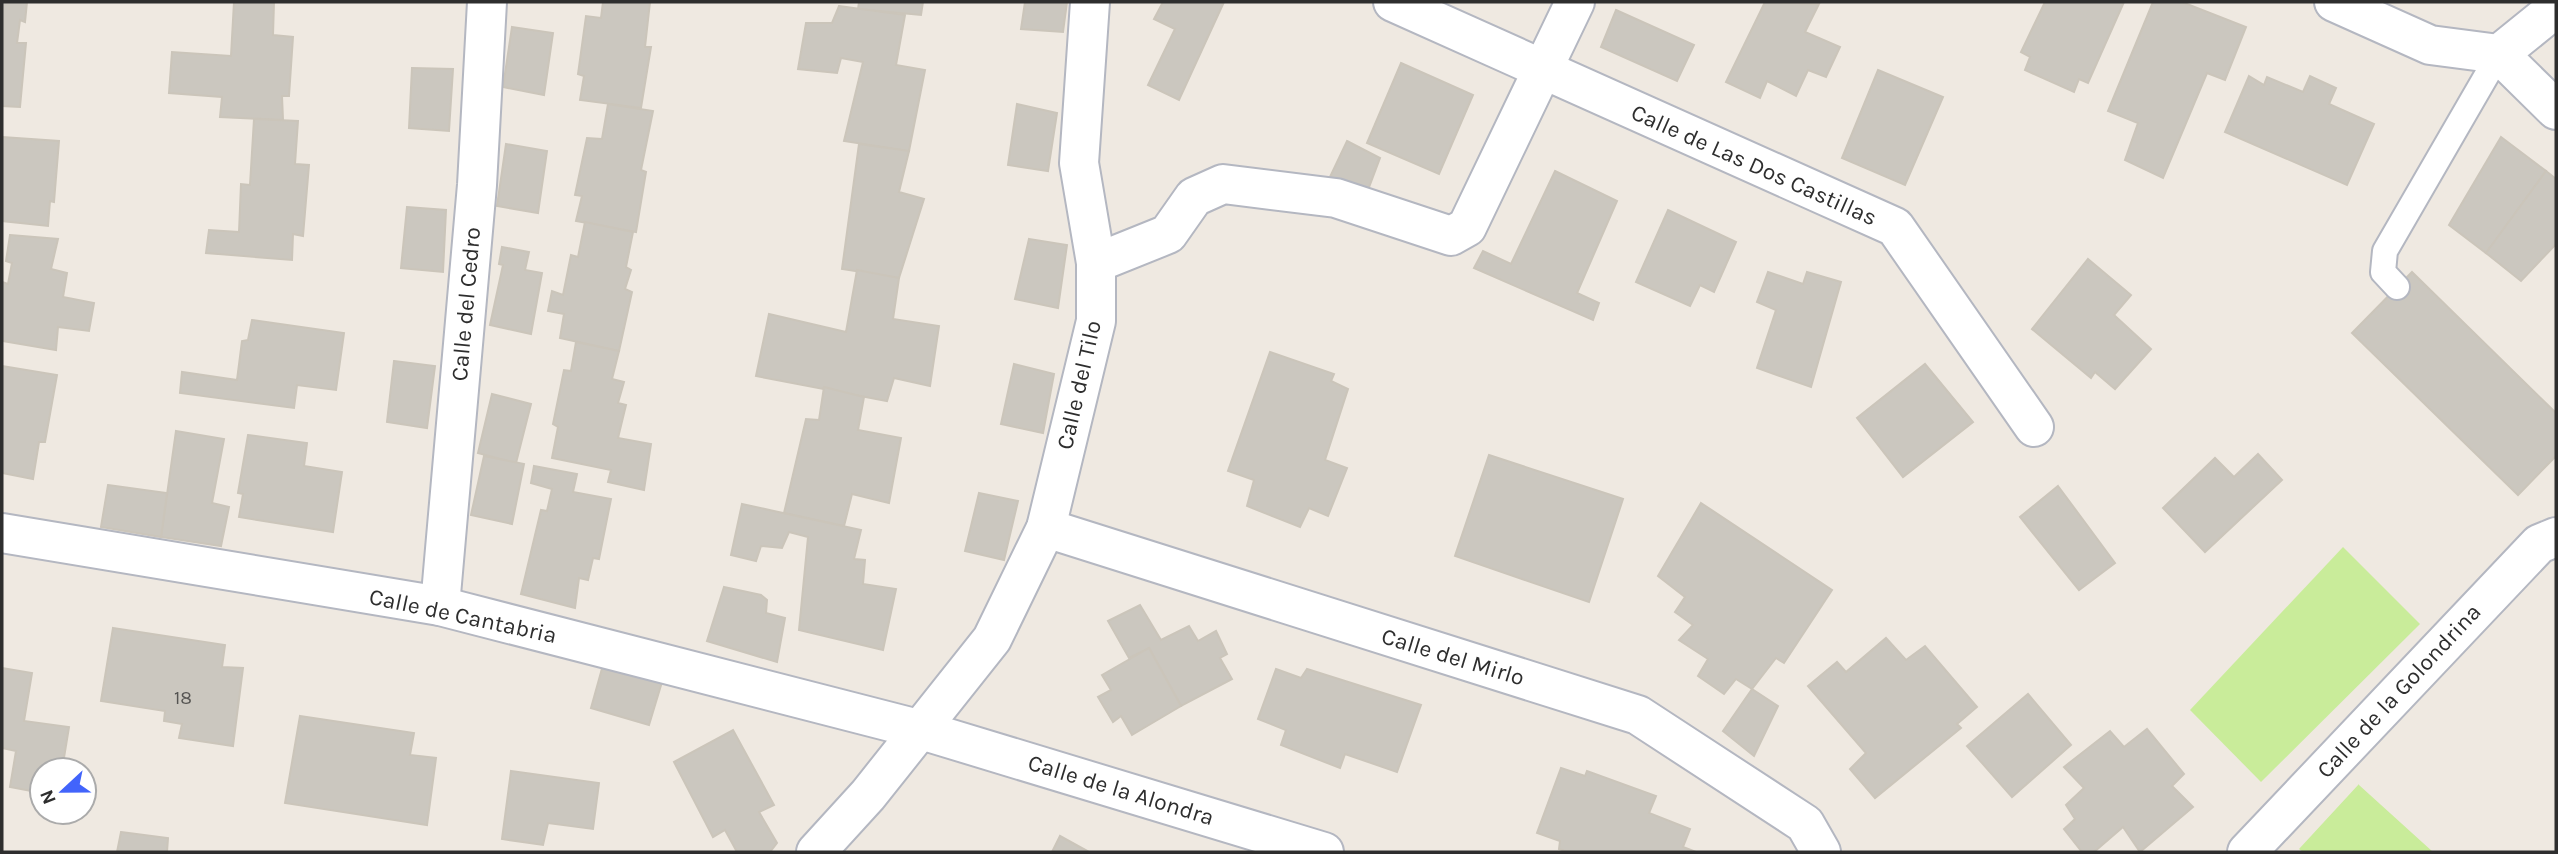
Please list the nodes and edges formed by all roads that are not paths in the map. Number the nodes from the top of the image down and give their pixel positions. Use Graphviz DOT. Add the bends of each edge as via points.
graph roads {
  1 [pos="487,2"];
  2 [pos="1090,2"];
  3 [pos="1393,2"];
  4 [pos="1575,2"];
  5 [pos="2334,2"];
  6 [pos="2556,8"];
  7 [pos="2499,54"];
  8 [pos="1543,71"];
  9 [pos="2556,110"];
  10 [pos="1096,264"];
  11 [pos="2397,287"];
  12 [pos="2034,426"];
  13 [pos="1046,528"];
  14 [pos="2,533"];
  15 [pos="2556,537"];
  16 [pos="440,606"];
  17 [pos="918,729"];
  18 [pos="816,852"];
  19 [pos="1324,852"];
  20 [pos="1821,852"];
  21 [pos="2247,852"];
  1 -- 16 [label="street, Calle del Cedro" via="477,185"];
  2 -- 10 [label="street, Calle del Tilo" via="1079,163"];
  3 -- 8 [label="street, Calle de Las Dos Castillas"];
  4 -- 8 [label="street"];
  5 -- 7 [label="street" via="2430,45"];
  6 -- 7 [label="street"];
  7 -- 9 [label="street"];
  7 -- 11 [label="lane" via="2385,251 2383,272"];
  8 -- 10 [label="street" via="1467,227 1451,236 1336,198 1223,184 1194,197 1168,234"];
  8 -- 12 [label="street, Calle de Las Dos Castillas" via="1895,227"];
  10 -- 13 [label="street, Calle del Tilo" via="1096,321"];
  13 -- 17 [label="street, Calle del Tilo" via="992,639"];
  13 -- 20 [label="street, Calle del Mirlo" via="1638,715 1805,824"];
  14 -- 16 [label="street, Calle de Cantabria"];
  15 -- 21 [label="street, Calle de la Golondrina" via="2539,544"];
  16 -- 17 [label="street, Calle de Cantabria"];
  17 -- 18 [label="street, Calle del Tilo"];
  17 -- 19 [label="street, Calle de la Alondra"];
}
